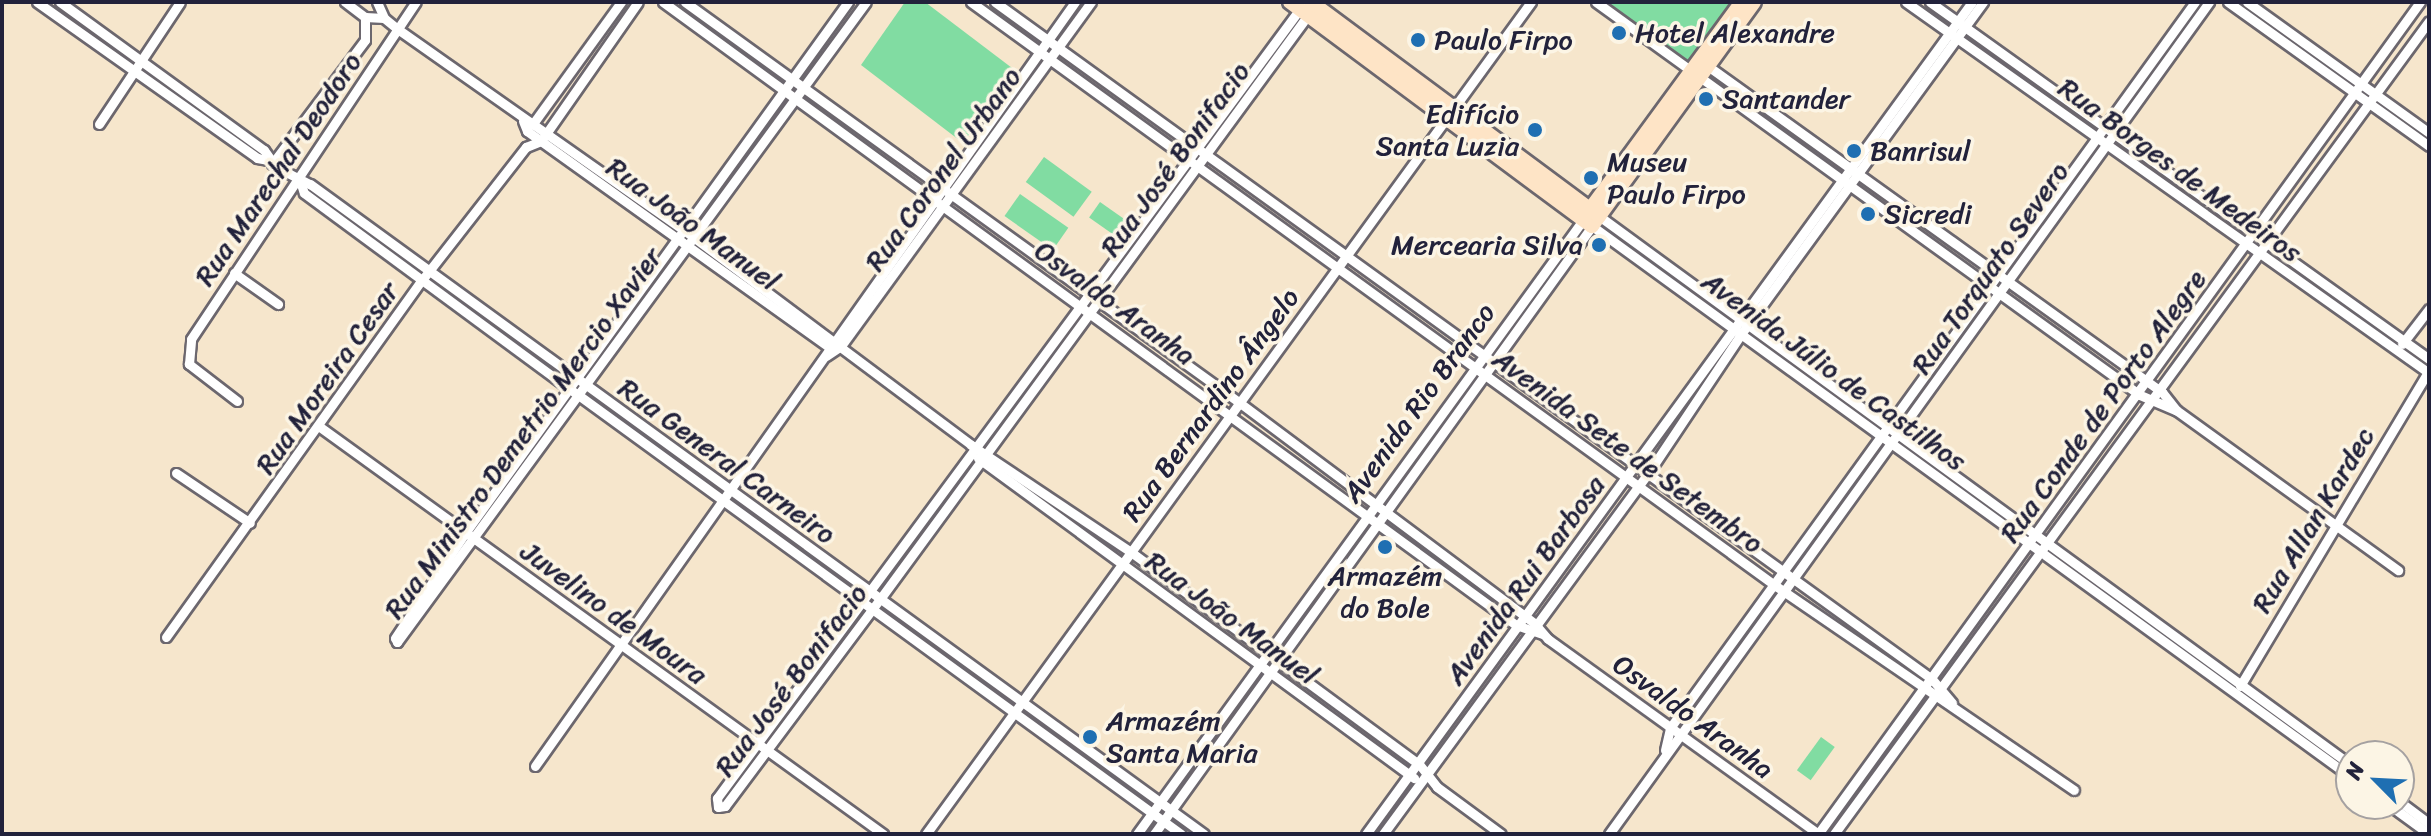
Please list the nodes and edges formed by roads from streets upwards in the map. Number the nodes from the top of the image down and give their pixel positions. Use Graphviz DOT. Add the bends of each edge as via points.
graph roads {
  1 [pos="37,2"];
  2 [pos="60,2"];
  3 [pos="180,2"];
  4 [pos="345,2"];
  5 [pos="377,2"];
  6 [pos="416,2"];
  7 [pos="621,2"];
  8 [pos="638,2"];
  9 [pos="663,2"];
  10 [pos="685,2"];
  11 [pos="848,2"];
  12 [pos="866,2"];
  13 [pos="971,2"];
  14 [pos="995,2"];
  15 [pos="1075,2"];
  16 [pos="1091,2"];
  17 [pos="1531,2"];
  18 [pos="1596,2"];
  19 [pos="1742,2"];
  20 [pos="1754,2"];
  21 [pos="1930,2"];
  22 [pos="1972,2"];
  23 [pos="1983,2"];
  24 [pos="2195,2"];
  25 [pos="2209,2"];
  26 [pos="2228,2"];
  27 [pos="2247,2"];
  28 [pos="2420,2"];
  29 [pos="1913,4"];
  30 [pos="1307,5"];
  31 [pos="69,9"];
  32 [pos="2253,14"];
  33 [pos="2412,14"];
  34 [pos="365,17"];
  35 [pos="384,18"];
  36 [pos="61,19"];
  37 [pos="2428,23"];
  38 [pos="1962,25"];
  39 [pos="399,30"];
  40 [pos="1953,36"];
  41 [pos="109,37"];
  42 [pos="1048,39"];
  43 [pos="1059,47"];
  44 [pos="101,48"];
  45 [pos="588,48"];
  46 [pos="1039,50"];
  47 [pos="600,57"];
  48 [pos="1050,59"];
  49 [pos="141,60"];
  50 [pos="1699,68"];
  51 [pos="133,71"];
  52 [pos="792,81"];
  53 [pos="2134,84"];
  54 [pos="179,88"];
  55 [pos="803,89"];
  56 [pos="2358,89"];
  57 [pos="786,91"];
  58 [pos="2143,91"];
  59 [pos="171,98"];
  60 [pos="795,99"];
  61 [pos="2372,100"];
  62 [pos="1450,112"];
  63 [pos="220,118"];
  64 [pos="99,124"];
  65 [pos="528,125"];
  66 [pos="2104,125"];
  67 [pos="212,126"];
  68 [pos="2113,132"];
  69 [pos="2429,133"];
  70 [pos="2095,136"];
  71 [pos="544,137"];
  72 [pos="245,143"];
  73 [pos="2106,143"];
  74 [pos="2429,146"];
  75 [pos="526,147"];
  76 [pos="1201,151"];
  77 [pos="2147,156"];
  78 [pos="1194,161"];
  79 [pos="2307,162"];
  80 [pos="272,163"];
  81 [pos="2140,167"];
  82 [pos="1849,170"];
  83 [pos="2321,173"];
  84 [pos="1858,177"];
  85 [pos="1841,180"];
  86 [pos="296,181"];
  87 [pos="609,183"];
  88 [pos="2184,183"];
  89 [pos="1850,187"];
  90 [pos="947,193"];
  91 [pos="2178,193"];
  92 [pos="1893,202"];
  93 [pos="939,204"];
  94 [pos="1885,212"];
  95 [pos="1591,218"];
  96 [pos="2036,220"];
  97 [pos="1922,223"];
  98 [pos="2046,226"];
  99 [pos="684,230"];
  100 [pos="1915,233"];
  101 [pos="2255,234"];
  102 [pos="693,237"];
  103 [pos="682,243"];
  104 [pos="1637,243"];
  105 [pos="2248,245"];
  106 [pos="2269,245"];
  107 [pos="1796,250"];
  108 [pos="1629,253"];
  109 [pos="2261,256"];
  110 [pos="1348,257"];
  111 [pos="1339,270"];
  112 [pos="234,273"];
  113 [pos="426,276"];
  114 [pos="2002,279"];
  115 [pos="1990,286"];
  116 [pos="756,290"];
  117 [pos="1705,292"];
  118 [pos="2000,293"];
  119 [pos="2346,300"];
  120 [pos="1084,301"];
  121 [pos="1698,303"];
  122 [pos="278,304"];
  123 [pos="1093,308"];
  124 [pos="2338,309"];
  125 [pos="2429,309"];
  126 [pos="481,316"];
  127 [pos="2195,319"];
  128 [pos="1744,321"];
  129 [pos="2207,329"];
  130 [pos="1737,331"];
  131 [pos="2073,331"];
  132 [pos="517,335"];
  133 [pos="2404,340"];
  134 [pos="2067,342"];
  135 [pos="509,343"];
  136 [pos="834,349"];
  137 [pos="2397,350"];
  138 [pos="1485,357"];
  139 [pos="548,358"];
  140 [pos="2429,359"];
  141 [pos="1495,364"];
  142 [pos="541,367"];
  143 [pos="1713,367"];
  144 [pos="1477,368"];
  145 [pos="2429,372"];
  146 [pos="1486,375"];
  147 [pos="1028,376"];
  148 [pos="581,381"];
  149 [pos="1038,383"];
  150 [pos="2148,384"];
  151 [pos="1916,387"];
  152 [pos="574,392"];
  153 [pos="2162,392"];
  154 [pos="1927,395"];
  155 [pos="2140,395"];
  156 [pos="237,401"];
  157 [pos="1240,403"];
  158 [pos="2154,403"];
  159 [pos="2176,410"];
  160 [pos="1231,414"];
  161 [pos="1443,415"];
  162 [pos="629,416"];
  163 [pos="1453,423"];
  164 [pos="621,425"];
  165 [pos="1889,425"];
  166 [pos="320,427"];
  167 [pos="1900,433"];
  168 [pos="1880,438"];
  169 [pos="664,442"];
  170 [pos="1890,446"];
  171 [pos="657,451"];
  172 [pos="979,452"];
  173 [pos="2090,463"];
  174 [pos="1637,466"];
  175 [pos="700,468"];
  176 [pos="2101,472"];
  177 [pos="176,473"];
  178 [pos="1647,475"];
  179 [pos="692,476"];
  180 [pos="1629,476"];
  181 [pos="1639,485"];
  182 [pos="726,493"];
  183 [pos="1059,502"];
  184 [pos="1833,506"];
  185 [pos="1376,507"];
  186 [pos="1602,511"];
  187 [pos="1051,512"];
  188 [pos="1844,514"];
  189 [pos="1388,515"];
  190 [pos="1369,517"];
  191 [pos="1613,519"];
  192 [pos="765,522"];
  193 [pos="250,523"];
  194 [pos="2335,523"];
  195 [pos="1380,525"];
  196 [pos="2038,535"];
  197 [pos="469,536"];
  198 [pos="2048,543"];
  199 [pos="2030,545"];
  200 [pos="808,547"];
  201 [pos="1131,552"];
  202 [pos="2041,552"];
  203 [pos="800,555"];
  204 [pos="1121,565"];
  205 [pos="2398,570"];
  206 [pos="1784,575"];
  207 [pos="841,577"];
  208 [pos="1795,583"];
  209 [pos="1776,586"];
  210 [pos="1319,587"];
  211 [pos="870,592"];
  212 [pos="1329,594"];
  213 [pos="1787,594"];
  214 [pos="872,603"];
  215 [pos="1830,608"];
  216 [pos="2139,609"];
  217 [pos="1982,610"];
  218 [pos="1523,615"];
  219 [pos="1822,618"];
  220 [pos="2133,618"];
  221 [pos="1221,620"];
  222 [pos="1992,620"];
  223 [pos="1534,623"];
  224 [pos="917,625"];
  225 [pos="1516,625"];
  226 [pos="1746,626"];
  227 [pos="1212,631"];
  228 [pos="1527,633"];
  229 [pos="909,634"];
  230 [pos="1542,634"];
  231 [pos="1758,634"];
  232 [pos="166,637"];
  233 [pos="619,641"];
  234 [pos="950,650"];
  235 [pos="1269,656"];
  236 [pos="942,659"];
  237 [pos="1278,663"];
  238 [pos="1265,670"];
  239 [pos="991,678"];
  240 [pos="1932,679"];
  241 [pos="981,688"];
  242 [pos="1943,688"];
  243 [pos="2238,688"];
  244 [pos="1471,690"];
  245 [pos="1923,691"];
  246 [pos="1481,698"];
  247 [pos="1935,698"];
  248 [pos="1022,701"];
  249 [pos="1333,702"];
  250 [pos="1952,703"];
  251 [pos="1014,712"];
  252 [pos="1325,713"];
  253 [pos="1670,728"];
  254 [pos="1896,728"];
  255 [pos="1064,731"];
  256 [pos="1211,734"];
  257 [pos="1682,736"];
  258 [pos="1907,737"];
  259 [pos="1221,741"];
  260 [pos="1056,743"];
  261 [pos="762,746"];
  262 [pos="1665,750"];
  263 [pos="2335,758"];
  264 [pos="1102,759"];
  265 [pos="1419,764"];
  266 [pos="535,766"];
  267 [pos="1093,770"];
  268 [pos="1429,773"];
  269 [pos="1411,776"];
  270 [pos="1135,782"];
  271 [pos="1421,784"];
  272 [pos="1437,787"];
  273 [pos="2074,790"];
  274 [pos="1126,794"];
  275 [pos="1161,801"];
  276 [pos="1172,811"];
  277 [pos="1152,813"];
  278 [pos="2410,820"];
  279 [pos="1164,821"];
  280 [pos="883,834"];
  281 [pos="926,834"];
  282 [pos="1137,834"];
  283 [pos="1154,834"];
  284 [pos="1181,834"];
  285 [pos="1204,834"];
  286 [pos="1366,834"];
  287 [pos="1383,834"];
  288 [pos="1501,834"];
  289 [pos="1609,834"];
  290 [pos="1818,834"];
  291 [pos="1834,834"];
  292 [pos="2429,834"];
  1 -- 36 [label="street, Rua General Carneiro"];
  2 -- 31 [label="street, Rua General Carneiro"];
  3 -- 49 [label="street"];
  4 -- 34 [label="street"];
  5 -- 35 [label="street, Rua João Manuel"];
  6 -- 39 [label="street, Rua Marechal Deodoro"];
  7 -- 45 [label="street"];
  8 -- 47 [label="street"];
  9 -- 57 [label="street, Osvaldo Aranha"];
  10 -- 52 [label="street, Osvaldo Aranha"];
  11 -- 52 [label="street, Rua Ministro Demetrio Mercio Xavier"];
  12 -- 55 [label="street, Rua Ministro Demetrio Mercio Xavier"];
  13 -- 46 [label="street, Avenida Sete de Setembro"];
  14 -- 42 [label="street, Avenida Sete de Setembro"];
  15 -- 42 [label="street, Rua Coronel Urbano"];
  16 -- 43 [label="street, Rua Coronel Urbano"];
  17 -- 62 [label="street, Rua Bernardino Ângelo"];
  18 -- 50 [label="street"];
  19 -- 50 [label="street, Avenida Rio Branco"];
  20 -- 50 [label="street, Avenida Rio Branco"];
  21 -- 38 [label="street, Rua Borges de Medeiros"];
  22 -- 38 [label="street, Avenida Rui Barbosa"];
  23 -- 38 [label="street, Avenida Rui Barbosa"];
  24 -- 53 [label="street, Rua Torquato Severo"];
  25 -- 58 [label="street, Rua Torquato Severo"];
  26 -- 32 [label="street"];
  27 -- 32 [label="street"];
  28 -- 33 [label="street, Rua Conde de Porto Alegre"];
  29 -- 40 [label="street, Rua Borges de Medeiros"];
  30 -- 62 [label="street, Avenida Júlio de Castilhos"];
  30 -- 76 [label="street, Rua José Bonifacio"];
  31 -- 36 [label="street"];
  31 -- 41 [label="street, Rua General Carneiro"];
  32 -- 56 [label="street"];
  33 -- 37 [label="street"];
  33 -- 56 [label="street, Rua Conde de Porto Alegre"];
  34 -- 35 [label="street"];
  34 -- 80 [label="street, Rua Marechal Deodoro" via="365,40"];
  35 -- 39 [label="street, Rua João Manuel"];
  36 -- 44 [label="street, Rua General Carneiro"];
  37 -- 61 [label="street, Rua Conde de Porto Alegre"];
  38 -- 40 [label="street, Avenida Rui Barbosa"];
  38 -- 66 [label="street, Rua Borges de Medeiros"];
  39 -- 65 [label="street, Rua João Manuel"];
  39 -- 86 [label="street, Rua Marechal Deodoro"];
  40 -- 70 [label="street, Rua Borges de Medeiros"];
  40 -- 82 [label="street, Avenida Rui Barbosa"];
  40 -- 84 [label="street, Avenida Rui Barbosa"];
  41 -- 44 [label="street"];
  41 -- 49 [label="street, Rua General Carneiro"];
  42 -- 43 [label="street, Avenida Sete de Setembro"];
  42 -- 46 [label="street, Rua Coronel Urbano"];
  43 -- 48 [label="street, Rua Coronel Urbano"];
  43 -- 76 [label="street, Avenida Sete de Setembro"];
  44 -- 51 [label="street, Rua General Carneiro"];
  45 -- 47 [label="street"];
  45 -- 65 [label="street"];
  46 -- 48 [label="street, Avenida Sete de Setembro"];
  46 -- 90 [label="street, Rua Coronel Urbano"];
  47 -- 71 [label="street"];
  48 -- 78 [label="street, Avenida Sete de Setembro"];
  48 -- 90 [label="street, Rua Coronel Urbano"];
  49 -- 51 [label="street"];
  49 -- 54 [label="street, Rua General Carneiro"];
  50 -- 82 [label="street"];
  50 -- 85 [label="street"];
  50 -- 95 [label="street, Avenida Rio Branco"];
  51 -- 59 [label="street, Rua General Carneiro"];
  51 -- 64 [label="street"];
  52 -- 55 [label="street, Osvaldo Aranha"];
  52 -- 57 [label="street, Rua Ministro Demetrio Mercio Xavier"];
  53 -- 58 [label="street"];
  53 -- 66 [label="street, Rua Torquato Severo"];
  54 -- 59 [label="street"];
  54 -- 63 [label="street, Rua General Carneiro"];
  55 -- 60 [label="street, Rua Ministro Demetrio Mercio Xavier"];
  55 -- 90 [label="street, Osvaldo Aranha"];
  56 -- 61 [label="street"];
  56 -- 79 [label="street, Rua Conde de Porto Alegre"];
  57 -- 60 [label="street, Osvaldo Aranha"];
  57 -- 99 [label="street, Rua Ministro Demetrio Mercio Xavier"];
  58 -- 68 [label="street, Rua Torquato Severo"];
  59 -- 67 [label="street, Rua General Carneiro"];
  60 -- 93 [label="street, Osvaldo Aranha"];
  60 -- 102 [label="street, Rua Ministro Demetrio Mercio Xavier"];
  61 -- 69 [label="street"];
  61 -- 74 [label="street"];
  61 -- 83 [label="street, Rua Conde de Porto Alegre"];
  62 -- 95 [label="street, Avenida Júlio de Castilhos"];
  62 -- 110 [label="street, Rua Bernardino Ângelo"];
  63 -- 67 [label="street"];
  63 -- 72 [label="street, Rua General Carneiro"];
  65 -- 71 [label="street, Rua João Manuel"];
  65 -- 75 [label="street"];
  66 -- 68 [label="street, Rua Borges de Medeiros"];
  66 -- 70 [label="street, Rua Torquato Severo"];
  67 -- 72 [label="street, Rua General Carneiro"];
  68 -- 73 [label="street, Rua Torquato Severo"];
  68 -- 77 [label="street, Rua Borges de Medeiros"];
  70 -- 73 [label="street, Rua Borges de Medeiros"];
  70 -- 96 [label="street, Rua Torquato Severo"];
  71 -- 75 [label="street"];
  71 -- 87 [label="street, Rua João Manuel"];
  72 -- 80 [label="street, Rua General Carneiro"];
  73 -- 81 [label="street, Rua Borges de Medeiros"];
  73 -- 98 [label="street, Rua Torquato Severo"];
  75 -- 113 [label="street, Rua Moreira Cesar"];
  76 -- 78 [label="street, Rua José Bonifacio"];
  76 -- 110 [label="street, Avenida Sete de Setembro"];
  77 -- 81 [label="street"];
  77 -- 88 [label="street, Rua Borges de Medeiros"];
  78 -- 111 [label="street, Avenida Sete de Setembro"];
  78 -- 120 [label="street, Rua José Bonifacio"];
  78 -- 123 [label="street, Rua José Bonifacio"];
  79 -- 83 [label="street"];
  79 -- 101 [label="street, Rua Conde de Porto Alegre"];
  80 -- 86 [label="street, Rua General Carneiro"];
  81 -- 91 [label="street, Rua Borges de Medeiros"];
  82 -- 84 [label="street"];
  82 -- 85 [label="street, Avenida Rui Barbosa"];
  83 -- 106 [label="street, Rua Conde de Porto Alegre"];
  84 -- 89 [label="street, Avenida Rui Barbosa"];
  84 -- 92 [label="street"];
  85 -- 89 [label="street"];
  85 -- 107 [label="street, Avenida Rui Barbosa"];
  86 -- 112 [label="street, Rua Marechal Deodoro"];
  86 -- 113 [label="street, Rua General Carneiro" via="304,193 333,207"];
  87 -- 99 [label="street, Rua João Manuel"];
  87 -- 103 [label="street, Rua João Manuel"];
  88 -- 91 [label="street"];
  88 -- 101 [label="street, Rua Borges de Medeiros"];
  89 -- 94 [label="street"];
  89 -- 107 [label="street, Avenida Rui Barbosa"];
  90 -- 93 [label="street, Rua Coronel Urbano"];
  90 -- 120 [label="street, Osvaldo Aranha"];
  91 -- 105 [label="street, Rua Borges de Medeiros"];
  92 -- 94 [label="street"];
  92 -- 97 [label="street"];
  93 -- 120 [label="street, Osvaldo Aranha"];
  93 -- 136 [label="street, Rua Coronel Urbano"];
  94 -- 100 [label="street"];
  95 -- 104 [label="street, Avenida Júlio de Castilhos"];
  95 -- 108 [label="street, Avenida Júlio de Castilhos"];
  95 -- 138 [label="street, Avenida Rio Branco"];
  95 -- 141 [label="street, Avenida Rio Branco"];
  96 -- 98 [label="street"];
  96 -- 114 [label="street, Rua Torquato Severo"];
  97 -- 100 [label="street"];
  97 -- 114 [label="street"];
  98 -- 114 [label="street, Rua Torquato Severo"];
  99 -- 102 [label="street, Rua João Manuel"];
  99 -- 103 [label="street, Rua Ministro Demetrio Mercio Xavier"];
  100 -- 115 [label="street"];
  101 -- 105 [label="street, Rua Conde de Porto Alegre"];
  101 -- 106 [label="street, Rua Borges de Medeiros"];
  102 -- 103 [label="street, Rua Ministro Demetrio Mercio Xavier"];
  102 -- 116 [label="street, Rua João Manuel"];
  103 -- 116 [label="street, Rua João Manuel"];
  103 -- 148 [label="street, Rua Ministro Demetrio Mercio Xavier"];
  104 -- 108 [label="street"];
  104 -- 117 [label="street, Avenida Júlio de Castilhos"];
  105 -- 109 [label="street, Rua Borges de Medeiros"];
  105 -- 127 [label="street, Rua Conde de Porto Alegre"];
  106 -- 109 [label="street, Rua Conde de Porto Alegre"];
  106 -- 119 [label="street, Rua Borges de Medeiros"];
  107 -- 128 [label="street, Avenida Rui Barbosa"];
  108 -- 121 [label="street, Avenida Júlio de Castilhos"];
  109 -- 124 [label="street, Rua Borges de Medeiros"];
  109 -- 129 [label="street, Rua Conde de Porto Alegre"];
  110 -- 111 [label="street, Rua Bernardino Ângelo"];
  110 -- 138 [label="street, Avenida Sete de Setembro"];
  111 -- 144 [label="street, Avenida Sete de Setembro"];
  111 -- 157 [label="street, Rua Bernardino Ângelo"];
  112 -- 122 [label="street"];
  112 -- 156 [label="street, Rua Marechal Deodoro" via="191,339 189,364"];
  113 -- 126 [label="street, Rua General Carneiro"];
  113 -- 166 [label="street, Rua Moreira Cesar"];
  114 -- 115 [label="street, Rua Torquato Severo"];
  114 -- 118 [label="street, Rua Torquato Severo"];
  114 -- 131 [label="street"];
  115 -- 118 [label="street"];
  115 -- 151 [label="street, Rua Torquato Severo"];
  116 -- 136 [label="street, Rua João Manuel"];
  117 -- 121 [label="street"];
  117 -- 128 [label="street, Avenida Júlio de Castilhos"];
  118 -- 134 [label="street"];
  118 -- 154 [label="street, Rua Torquato Severo"];
  119 -- 124 [label="street"];
  119 -- 133 [label="street, Rua Borges de Medeiros"];
  120 -- 123 [label="street, Osvaldo Aranha"];
  120 -- 147 [label="street, Rua José Bonifacio"];
  121 -- 130 [label="street, Avenida Júlio de Castilhos"];
  123 -- 149 [label="street, Rua José Bonifacio"];
  123 -- 157 [label="street, Osvaldo Aranha"];
  123 -- 160 [label="street, Osvaldo Aranha"];
  124 -- 137 [label="street, Rua Borges de Medeiros"];
  125 -- 133 [label="street"];
  126 -- 132 [label="street, Rua General Carneiro"];
  126 -- 135 [label="street, Rua General Carneiro"];
  127 -- 129 [label="street"];
  127 -- 150 [label="street, Rua Conde de Porto Alegre"];
  128 -- 130 [label="street, Avenida Rui Barbosa"];
  128 -- 165 [label="street, Avenida Júlio de Castilhos"];
  129 -- 153 [label="street, Rua Conde de Porto Alegre"];
  130 -- 143 [label="street, Avenida Rui Barbosa"];
  130 -- 168 [label="street, Avenida Júlio de Castilhos"];
  131 -- 134 [label="street"];
  131 -- 150 [label="street"];
  132 -- 135 [label="street"];
  132 -- 139 [label="street, Rua General Carneiro"];
  133 -- 137 [label="street"];
  133 -- 140 [label="street, Rua Borges de Medeiros"];
  134 -- 155 [label="street"];
  135 -- 142 [label="street, Rua General Carneiro"];
  136 -- 172 [label="street, Rua João Manuel"];
  136 -- 182 [label="street, Rua Coronel Urbano"];
  137 -- 145 [label="street, Rua Borges de Medeiros"];
  138 -- 141 [label="street, Avenida Sete de Setembro"];
  138 -- 144 [label="street, Avenida Rio Branco"];
  139 -- 142 [label="street"];
  139 -- 148 [label="street, Rua General Carneiro"];
  141 -- 146 [label="street, Avenida Rio Branco"];
  141 -- 174 [label="street, Avenida Sete de Setembro"];
  142 -- 152 [label="street, Rua General Carneiro"];
  143 -- 174 [label="street, Avenida Rui Barbosa"];
  143 -- 178 [label="street, Avenida Rui Barbosa"];
  144 -- 146 [label="street, Avenida Sete de Setembro"];
  144 -- 161 [label="street, Avenida Rio Branco"];
  145 -- 194 [label="street, Rua Allan Kardec"];
  146 -- 163 [label="street, Avenida Rio Branco"];
  146 -- 180 [label="street, Avenida Sete de Setembro"];
  147 -- 149 [label="street"];
  147 -- 172 [label="street, Rua José Bonifacio"];
  148 -- 152 [label="street, Rua Ministro Demetrio Mercio Xavier"];
  148 -- 162 [label="street, Rua General Carneiro"];
  149 -- 172 [label="street, Rua José Bonifacio"];
  150 -- 153 [label="street"];
  150 -- 155 [label="street, Rua Conde de Porto Alegre"];
  151 -- 154 [label="street"];
  151 -- 165 [label="street, Rua Torquato Severo"];
  152 -- 164 [label="street, Rua General Carneiro"];
  152 -- 197 [label="street, Rua Ministro Demetrio Mercio Xavier"];
  153 -- 158 [label="street, Rua Conde de Porto Alegre"];
  153 -- 159 [label="street"];
  154 -- 167 [label="street, Rua Torquato Severo"];
  155 -- 158 [label="street"];
  155 -- 173 [label="street, Rua Conde de Porto Alegre"];
  157 -- 160 [label="street, Rua Bernardino Ângelo"];
  157 -- 185 [label="street, Osvaldo Aranha"];
  158 -- 159 [label="street"];
  158 -- 176 [label="street, Rua Conde de Porto Alegre"];
  159 -- 194 [label="street"];
  160 -- 190 [label="street, Osvaldo Aranha"];
  160 -- 201 [label="street, Rua Bernardino Ângelo"];
  161 -- 163 [label="street"];
  161 -- 185 [label="street, Avenida Rio Branco"];
  162 -- 164 [label="street"];
  162 -- 169 [label="street, Rua General Carneiro"];
  163 -- 189 [label="street, Avenida Rio Branco"];
  164 -- 171 [label="street, Rua General Carneiro"];
  165 -- 167 [label="street, Avenida Júlio de Castilhos"];
  165 -- 168 [label="street, Rua Torquato Severo"];
  166 -- 193 [label="street, Rua Moreira Cesar"];
  166 -- 197 [label="street, Juvelino de Moura"];
  167 -- 170 [label="street, Rua Torquato Severo"];
  167 -- 196 [label="street, Avenida Júlio de Castilhos"];
  168 -- 170 [label="street, Avenida Júlio de Castilhos"];
  168 -- 184 [label="street, Rua Torquato Severo"];
  169 -- 171 [label="street"];
  169 -- 175 [label="street, Rua General Carneiro"];
  170 -- 188 [label="street, Rua Torquato Severo"];
  170 -- 199 [label="street, Avenida Júlio de Castilhos"];
  171 -- 179 [label="street, Rua General Carneiro"];
  172 -- 183 [label="street, Rua João Manuel"];
  172 -- 187 [label="street, Rua João Manuel"];
  172 -- 211 [label="street, Rua José Bonifacio"];
  172 -- 214 [label="street, Rua José Bonifacio"];
  173 -- 176 [label="street"];
  173 -- 196 [label="street, Rua Conde de Porto Alegre"];
  174 -- 178 [label="street, Avenida Sete de Setembro"];
  174 -- 180 [label="street, Avenida Rui Barbosa"];
  175 -- 179 [label="street"];
  175 -- 182 [label="street, Rua General Carneiro"];
  176 -- 198 [label="street, Rua Conde de Porto Alegre"];
  177 -- 193 [label="street"];
  178 -- 181 [label="street, Avenida Rui Barbosa"];
  178 -- 206 [label="street, Avenida Sete de Setembro"];
  179 -- 182 [label="street, Rua General Carneiro"];
  180 -- 181 [label="street, Avenida Sete de Setembro"];
  180 -- 186 [label="street, Avenida Rui Barbosa"];
  181 -- 191 [label="street, Avenida Rui Barbosa"];
  181 -- 209 [label="street, Avenida Sete de Setembro"];
  182 -- 192 [label="street, Rua General Carneiro"];
  182 -- 233 [label="street, Rua Coronel Urbano"];
  183 -- 187 [label="street"];
  183 -- 201 [label="street, Rua João Manuel"];
  184 -- 188 [label="street"];
  184 -- 206 [label="street, Rua Torquato Severo"];
  185 -- 189 [label="street, Osvaldo Aranha"];
  185 -- 190 [label="street, Avenida Rio Branco"];
  186 -- 191 [label="street"];
  186 -- 218 [label="street, Avenida Rui Barbosa"];
  187 -- 204 [label="street, Rua João Manuel"];
  188 -- 208 [label="street, Rua Torquato Severo"];
  189 -- 195 [label="street, Avenida Rio Branco"];
  189 -- 218 [label="street, Osvaldo Aranha"];
  190 -- 195 [label="street, Osvaldo Aranha"];
  190 -- 210 [label="street, Avenida Rio Branco"];
  191 -- 223 [label="street, Avenida Rui Barbosa"];
  192 -- 200 [label="street, Rua General Carneiro"];
  192 -- 203 [label="street, Rua General Carneiro"];
  193 -- 232 [label="street, Rua Moreira Cesar"];
  194 -- 205 [label="street"];
  194 -- 243 [label="street, Rua Allan Kardec"];
  195 -- 212 [label="street, Avenida Rio Branco"];
  195 -- 225 [label="street, Osvaldo Aranha"];
  196 -- 198 [label="street, Avenida Júlio de Castilhos"];
  196 -- 199 [label="street, Rua Conde de Porto Alegre"];
  197 -- 197 [label="street, Rua Ministro Demetrio Mercio Xavier" via="395,640 400,642"];
  197 -- 233 [label="street, Juvelino de Moura"];
  198 -- 202 [label="street, Rua Conde de Porto Alegre"];
  198 -- 216 [label="street, Avenida Júlio de Castilhos"];
  199 -- 202 [label="street, Avenida Júlio de Castilhos"];
  199 -- 217 [label="street, Rua Conde de Porto Alegre"];
  200 -- 203 [label="street"];
  200 -- 207 [label="street, Rua General Carneiro"];
  201 -- 204 [label="street, Rua Bernardino Ângelo"];
  201 -- 221 [label="street, Rua João Manuel"];
  202 -- 220 [label="street, Avenida Júlio de Castilhos"];
  202 -- 222 [label="street, Rua Conde de Porto Alegre"];
  203 -- 207 [label="street, Rua General Carneiro"];
  204 -- 227 [label="street, Rua João Manuel"];
  204 -- 248 [label="street, Rua Bernardino Ângelo"];
  206 -- 208 [label="street, Avenida Sete de Setembro"];
  206 -- 209 [label="street, Rua Torquato Severo"];
  207 -- 211 [label="street, Rua General Carneiro"];
  207 -- 214 [label="street, Rua General Carneiro"];
  208 -- 213 [label="street, Rua Torquato Severo"];
  208 -- 215 [label="street, Avenida Sete de Setembro"];
  209 -- 213 [label="street, Avenida Sete de Setembro"];
  209 -- 226 [label="street, Rua Torquato Severo"];
  210 -- 212 [label="street"];
  210 -- 235 [label="street, Avenida Rio Branco"];
  211 -- 214 [label="street, Rua José Bonifacio"];
  212 -- 237 [label="street, Avenida Rio Branco"];
  213 -- 219 [label="street, Avenida Sete de Setembro"];
  213 -- 231 [label="street, Rua Torquato Severo"];
  214 -- 224 [label="street, Rua General Carneiro"];
  214 -- 229 [label="street, Rua General Carneiro"];
  214 -- 261 [label="street, Rua José Bonifacio"];
  215 -- 219 [label="street"];
  215 -- 240 [label="street, Avenida Sete de Setembro"];
  216 -- 220 [label="street"];
  216 -- 243 [label="street, Avenida Júlio de Castilhos"];
  217 -- 222 [label="street"];
  217 -- 240 [label="street, Rua Conde de Porto Alegre"];
  218 -- 223 [label="street, Osvaldo Aranha"];
  218 -- 225 [label="street, Avenida Rui Barbosa"];
  219 -- 245 [label="street, Avenida Sete de Setembro"];
  220 -- 243 [label="street, Avenida Júlio de Castilhos"];
  221 -- 227 [label="street"];
  221 -- 235 [label="street, Rua João Manuel"];
  222 -- 242 [label="street, Rua Conde de Porto Alegre"];
  223 -- 228 [label="street, Avenida Rui Barbosa"];
  223 -- 230 [label="street, Osvaldo Aranha"];
  224 -- 229 [label="street"];
  224 -- 234 [label="street, Rua General Carneiro"];
  225 -- 228 [label="street, Osvaldo Aranha"];
  225 -- 244 [label="street, Avenida Rui Barbosa"];
  226 -- 231 [label="street"];
  226 -- 253 [label="street, Rua Torquato Severo"];
  227 -- 238 [label="street, Rua João Manuel"];
  228 -- 230 [label="street"];
  228 -- 246 [label="street, Avenida Rui Barbosa"];
  229 -- 236 [label="street, Rua General Carneiro"];
  230 -- 253 [label="street, Osvaldo Aranha"];
  231 -- 257 [label="street, Rua Torquato Severo"];
  233 -- 261 [label="street, Juvelino de Moura"];
  233 -- 266 [label="street, Rua Coronel Urbano"];
  234 -- 236 [label="street"];
  234 -- 239 [label="street, Rua General Carneiro"];
  235 -- 237 [label="street, Rua João Manuel"];
  235 -- 238 [label="street, Avenida Rio Branco"];
  236 -- 241 [label="street, Rua General Carneiro"];
  237 -- 238 [label="street, Avenida Rio Branco"];
  237 -- 249 [label="street, Rua João Manuel"];
  238 -- 252 [label="street, Rua João Manuel"];
  238 -- 256 [label="street, Avenida Rio Branco"];
  238 -- 259 [label="street, Avenida Rio Branco"];
  239 -- 241 [label="street"];
  239 -- 248 [label="street, Rua General Carneiro"];
  240 -- 242 [label="street, Avenida Sete de Setembro"];
  240 -- 245 [label="street, Rua Conde de Porto Alegre"];
  241 -- 251 [label="street, Rua General Carneiro"];
  242 -- 247 [label="street, Rua Conde de Porto Alegre"];
  242 -- 250 [label="street, Avenida Sete de Setembro"];
  243 -- 263 [label="street, Avenida Júlio de Castilhos"];
  244 -- 246 [label="street"];
  244 -- 265 [label="street, Avenida Rui Barbosa"];
  245 -- 247 [label="street, Avenida Sete de Setembro"];
  245 -- 254 [label="street, Rua Conde de Porto Alegre"];
  246 -- 268 [label="street, Avenida Rui Barbosa"];
  247 -- 250 [label="street, Avenida Sete de Setembro"];
  247 -- 258 [label="street, Rua Conde de Porto Alegre"];
  248 -- 251 [label="street, Rua Bernardino Ângelo"];
  248 -- 255 [label="street, Rua General Carneiro"];
  249 -- 252 [label="street"];
  249 -- 265 [label="street, Rua João Manuel"];
  250 -- 273 [label="street, Avenida Sete de Setembro"];
  251 -- 260 [label="street, Rua General Carneiro"];
  251 -- 281 [label="street, Rua Bernardino Ângelo"];
  252 -- 269 [label="street, Rua João Manuel"];
  253 -- 257 [label="street, Osvaldo Aranha"];
  253 -- 262 [label="street, Rua Torquato Severo"];
  254 -- 258 [label="street"];
  254 -- 290 [label="street, Rua Conde de Porto Alegre"];
  255 -- 260 [label="street"];
  255 -- 264 [label="street, Rua General Carneiro"];
  256 -- 259 [label="street"];
  256 -- 275 [label="street, Avenida Rio Branco"];
  257 -- 262 [label="street, Rua Torquato Severo"];
  257 -- 290 [label="street, Osvaldo Aranha"];
  258 -- 291 [label="street, Rua Conde de Porto Alegre"];
  259 -- 276 [label="street, Avenida Rio Branco"];
  260 -- 267 [label="street, Rua General Carneiro"];
  261 -- 261 [label="street, Rua José Bonifacio" via="717,798 718,807 725,806"];
  261 -- 280 [label="street, Juvelino de Moura"];
  262 -- 289 [label="street, Rua Torquato Severo"];
  264 -- 267 [label="street"];
  264 -- 270 [label="street, Rua General Carneiro"];
  265 -- 268 [label="street, Rua João Manuel"];
  265 -- 269 [label="street, Avenida Rui Barbosa"];
  267 -- 274 [label="street, Rua General Carneiro"];
  268 -- 271 [label="street, Avenida Rui Barbosa"];
  268 -- 272 [label="street, Rua João Manuel"];
  269 -- 271 [label="street, Rua João Manuel"];
  269 -- 286 [label="street, Avenida Rui Barbosa"];
  270 -- 274 [label="street"];
  270 -- 275 [label="street, Rua General Carneiro"];
  271 -- 272 [label="street, Rua João Manuel"];
  271 -- 287 [label="street, Avenida Rui Barbosa"];
  272 -- 288 [label="street, Rua João Manuel"];
  274 -- 277 [label="street, Rua General Carneiro"];
  275 -- 276 [label="street, Rua General Carneiro"];
  275 -- 277 [label="street, Avenida Rio Branco"];
  276 -- 279 [label="street, Avenida Rio Branco"];
  276 -- 285 [label="street, Rua General Carneiro"];
  277 -- 279 [label="street, Rua General Carneiro"];
  277 -- 282 [label="street, Avenida Rio Branco"];
  278 -- 292 [label="street"];
  279 -- 283 [label="street, Avenida Rio Branco"];
  279 -- 284 [label="street, Rua General Carneiro"];
}
